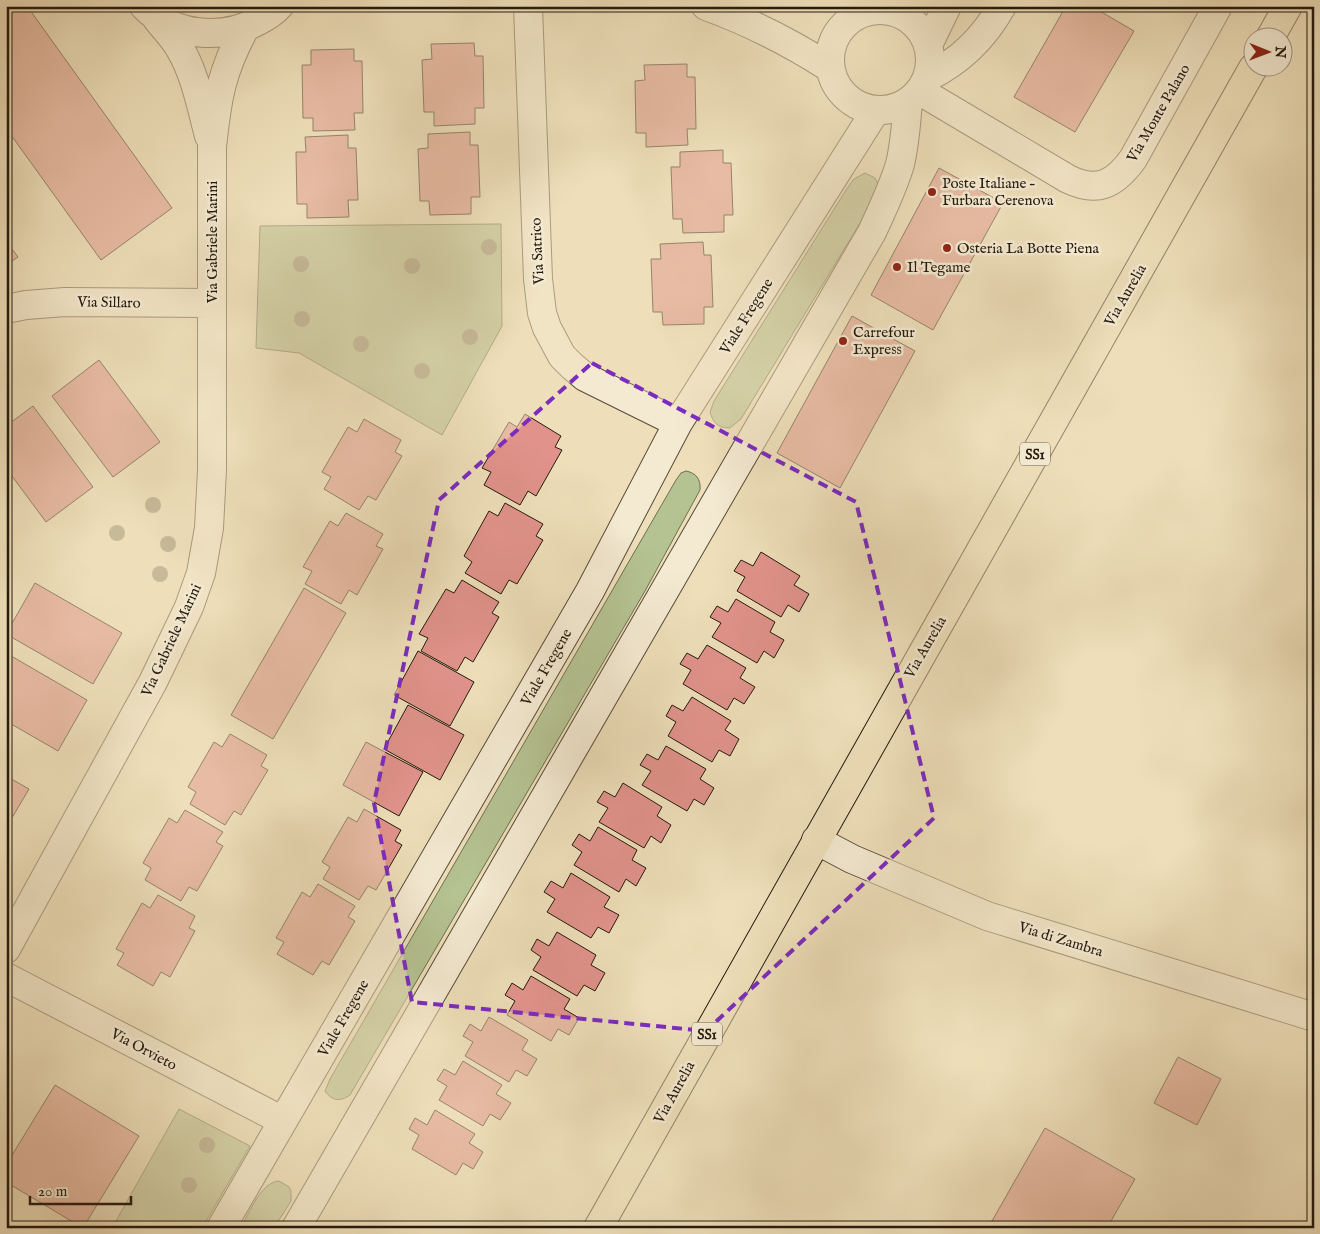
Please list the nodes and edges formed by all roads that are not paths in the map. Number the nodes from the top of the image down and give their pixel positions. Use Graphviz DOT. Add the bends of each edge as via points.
graph roads {
  1 [pos="280,6"];
  2 [pos="528,6"];
  3 [pos="706,6"];
  4 [pos="947,6"];
  5 [pos="1002,6"];
  6 [pos="1218,6"];
  7 [pos="1288,6"];
  8 [pos="854,10"];
  9 [pos="148,11"];
  10 [pos="245,28"];
  11 [pos="1276,28"];
  12 [pos="929,43"];
  13 [pos="830,68"];
  14 [pos="1247,78"];
  15 [pos="919,90"];
  16 [pos="876,110"];
  17 [pos="212,147"];
  18 [pos="211,303"];
  19 [pos="6,309"];
  20 [pos="678,423"];
  21 [pos="816,840"];
  22 [pos="6,949"];
  23 [pos="6,977"];
  24 [pos="1314,1017"];
  25 [pos="282,1121"];
  26 [pos="221,1228"];
  27 [pos="296,1228"];
  28 [pos="598,1228"];
  1 -- 10 [label="street" via="274,13"];
  2 -- 20 [label="street, Via Satrico" via="538,279 547,328 562,356 584,377"];
  3 -- 13 [label="street" via="766,31"];
  4 -- 12 [label="street"];
  5 -- 15 [label="street" via="972,48"];
  6 -- 15 [label="street, Via Monte Palano" via="1133,160 1104,186 1080,185 1068,180"];
  7 -- 11 [label="main road"];
  8 -- 12 [label="street" via="893,10 920,28"];
  8 -- 13 [label="street" via="836,35"];
  9 -- 10 [label="street" via="182,30 214,34"];
  9 -- 17 [label="street, Via Gabriele Marini" via="170,35 190,69"];
  10 -- 17 [label="street, Via Gabriele Marini" via="224,72"];
  12 -- 15 [label="street" via="931,61"];
  13 -- 16 [label="street" via="846,97 860,106"];
  14 -- 21 [label="main road, Via Aurelia / SS1"];
  15 -- 16 [label="street" via="893,109"];
  15 -- 27 [label="street" via="899,165 872,232"];
  16 -- 20 [label="street, Viale Fregene"];
  17 -- 18 [label="street, Via Gabriele Marini"];
  18 -- 19 [label="street, Via Sillaro" via="65,302"];
  18 -- 22 [label="street, Via Gabriele Marini" via="211,499 205,556 196,588 153,682"];
  20 -- 25 [label="street, Viale Fregene" via="590,591"];
  21 -- 24 [label="street, Via di Zambra" via="852,859 987,916"];
  21 -- 28 [label="main road, Via Aurelia / SS1"];
  23 -- 25 [label="street, Via Orvieto"];
  25 -- 26 [label="street, Viale Fregene"];
}
